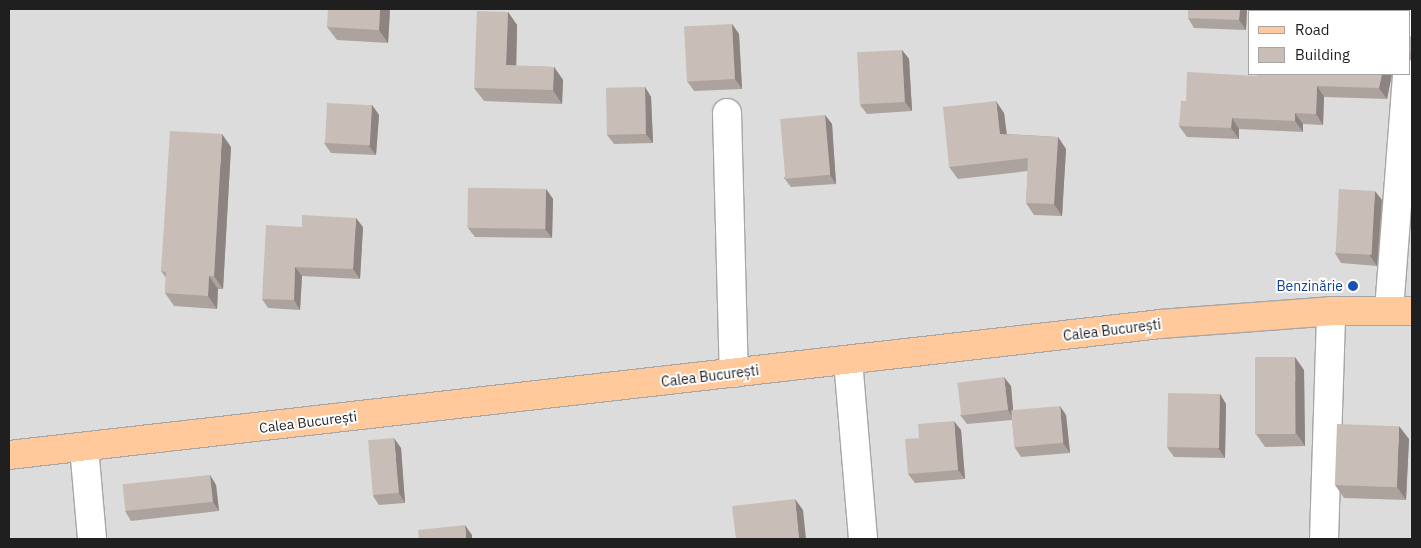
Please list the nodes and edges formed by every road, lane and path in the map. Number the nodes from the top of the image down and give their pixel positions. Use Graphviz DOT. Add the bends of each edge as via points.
graph roads {
  1 [pos="1412,9"];
  2 [pos="1411,22"];
  3 [pos="1407,75"];
  4 [pos="727,112"];
  5 [pos="1331,310"];
  6 [pos="1401,310"];
  7 [pos="848,360"];
  8 [pos="734,373"];
  9 [pos="84,447"];
  10 [pos="9,454"];
  11 [pos="92,539"];
  12 [pos="863,539"];
  13 [pos="1324,539"];
  1 -- 2 [label="street"];
  3 -- 6 [label="street"];
  4 -- 8 [label="street"];
  5 -- 6 [label="main road, Calea București"];
  5 -- 7 [label="main road, Calea București" via="1160,324"];
  5 -- 13 [label="street"];
  7 -- 8 [label="main road, Calea București"];
  7 -- 12 [label="street"];
  8 -- 9 [label="main road, Calea București"];
  9 -- 10 [label="main road, Calea București"];
  9 -- 11 [label="street"];
}
